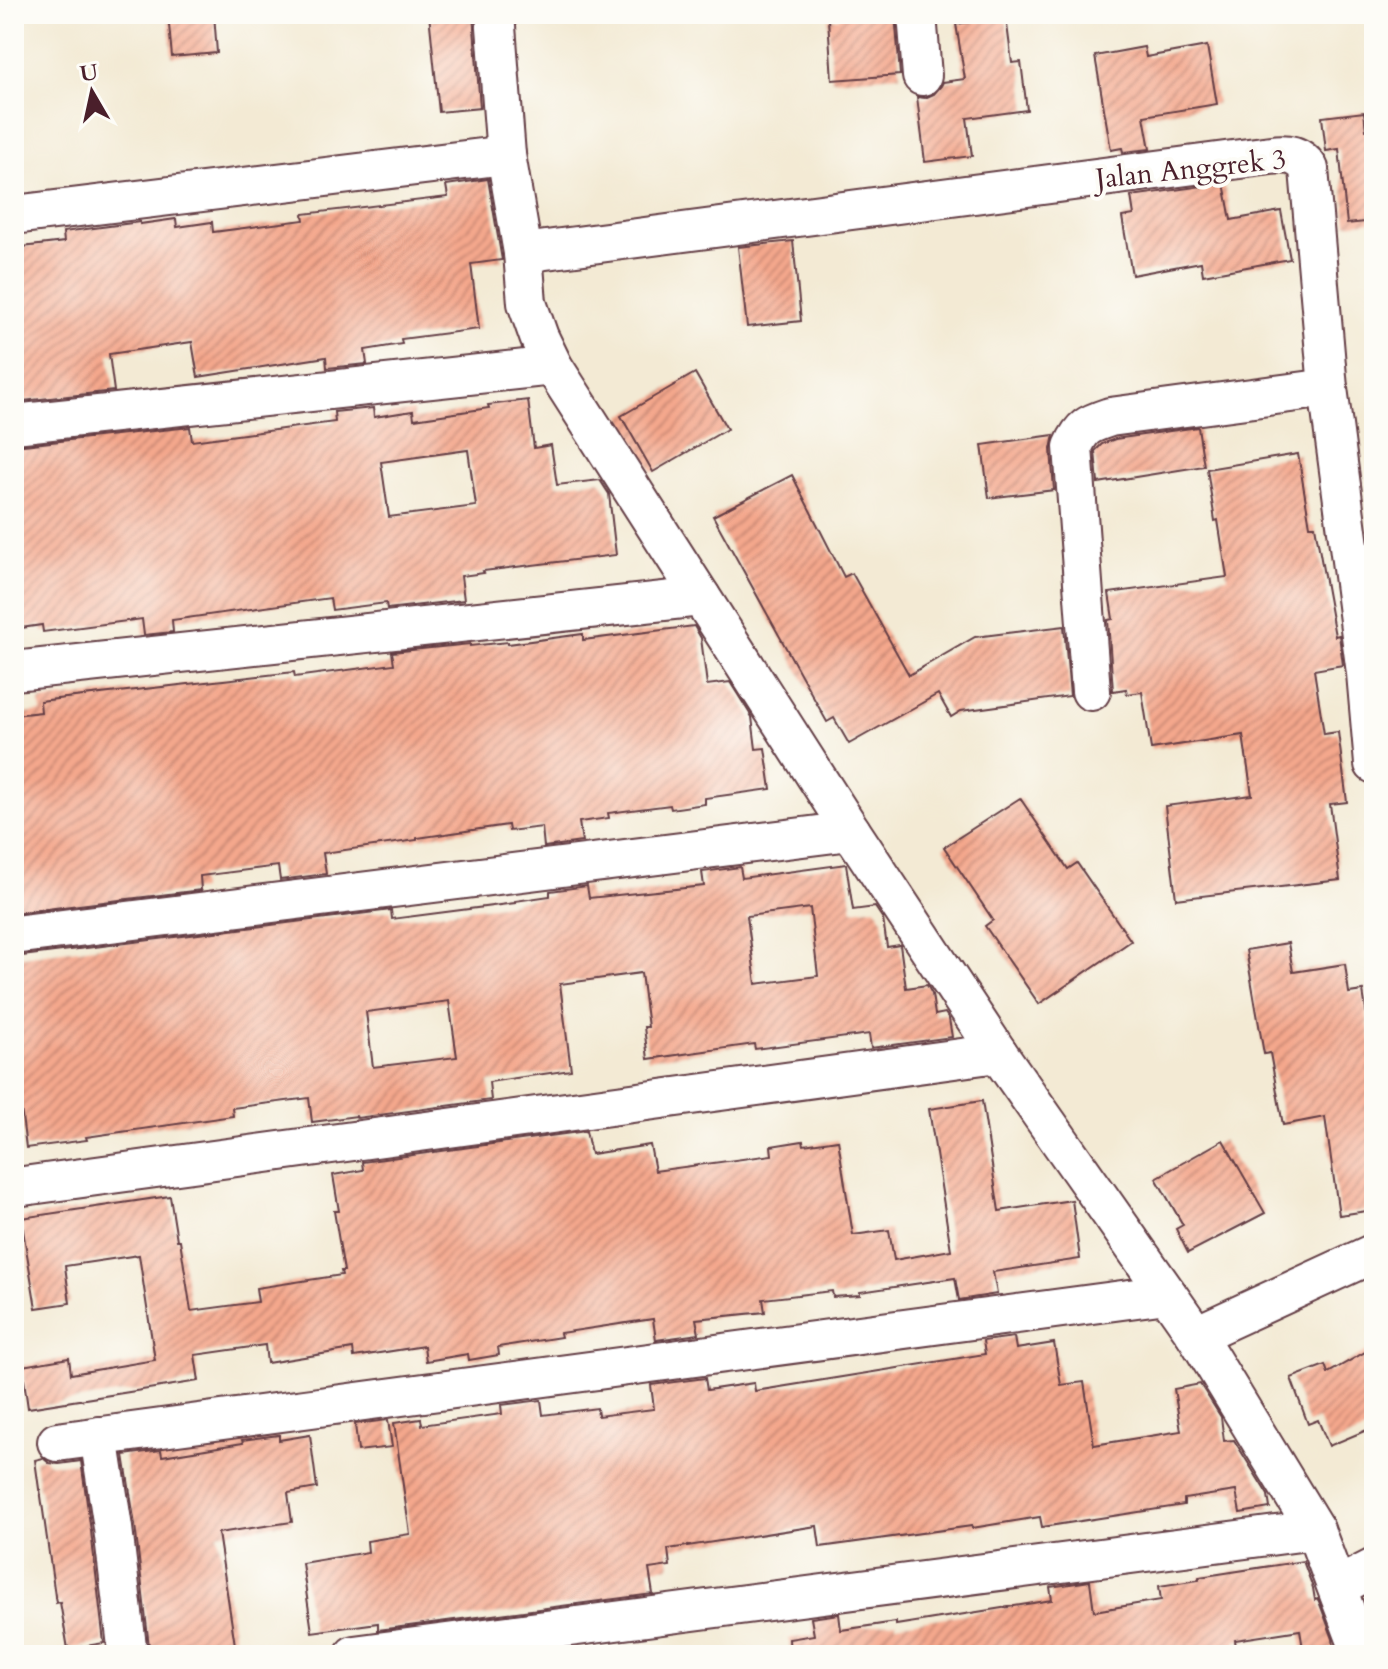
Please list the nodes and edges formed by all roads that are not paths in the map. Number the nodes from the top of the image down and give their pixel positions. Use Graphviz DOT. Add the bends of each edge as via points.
graph roads {
  1 [pos="495,14"];
  2 [pos="917,14"];
  3 [pos="922,76"];
  4 [pos="506,155"];
  5 [pos="14,215"];
  6 [pos="523,253"];
  7 [pos="553,366"];
  8 [pos="1328,388"];
  9 [pos="14,424"];
  10 [pos="701,597"];
  11 [pos="14,671"];
  12 [pos="1370,672"];
  13 [pos="1091,691"];
  14 [pos="1374,764"];
  15 [pos="851,831"];
  16 [pos="14,935"];
  17 [pos="998,1053"];
  18 [pos="16,1187"];
  19 [pos="1374,1253"];
  20 [pos="1167,1294"];
  21 [pos="1196,1335"];
  22 [pos="99,1436"];
  23 [pos="57,1442"];
  24 [pos="1315,1530"];
  25 [pos="1374,1568"];
  26 [pos="1337,1587"];
  27 [pos="128,1655"];
  28 [pos="354,1655"];
  29 [pos="1362,1655"];
  1 -- 4 [label="street"];
  2 -- 3 [label="street"];
  4 -- 5 [label="street"];
  4 -- 6 [label="street"];
  6 -- 7 [label="street" via="527,303"];
  6 -- 8 [label="street, Jalan Anggrek 3" via="1285,154 1304,161 1309,169"];
  7 -- 9 [label="street"];
  7 -- 10 [label="street"];
  8 -- 12 [label="street, Jalan Anggrek 3"];
  8 -- 13 [label="street" via="1110,417 1079,433 1073,447"];
  10 -- 11 [label="street"];
  10 -- 15 [label="street"];
  12 -- 14 [label="street, Jalan Anggrek 3"];
  15 -- 16 [label="street"];
  15 -- 17 [label="street"];
  17 -- 18 [label="street"];
  17 -- 20 [label="street"];
  19 -- 21 [label="street"];
  20 -- 21 [label="street"];
  20 -- 22 [label="street"];
  21 -- 24 [label="street"];
  22 -- 23 [label="street"];
  22 -- 27 [label="street"];
  24 -- 26 [label="street"];
  24 -- 28 [label="street"];
  25 -- 26 [label="street"];
  26 -- 29 [label="street"];
}
